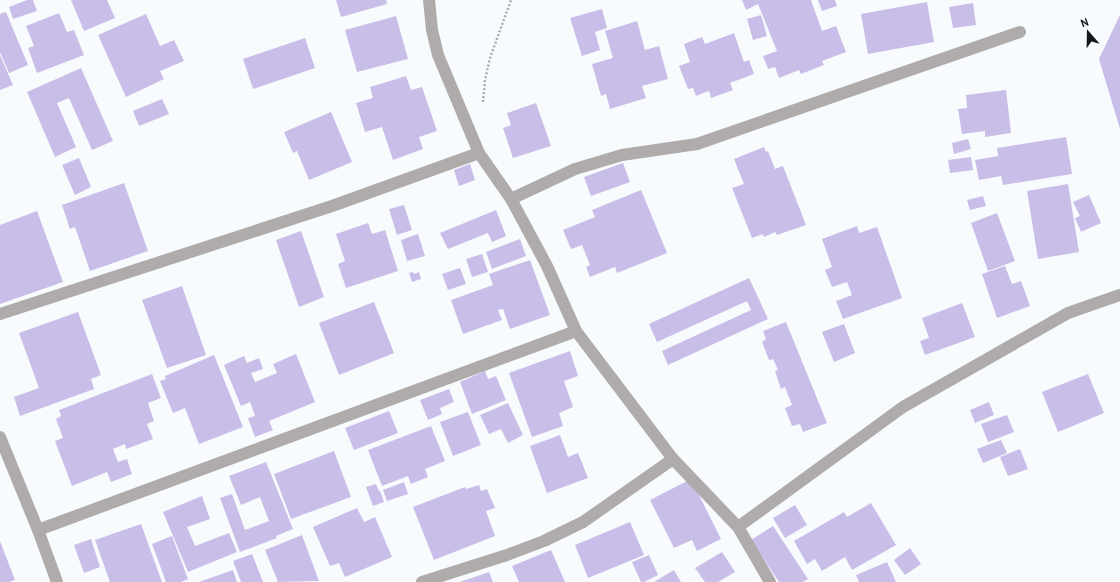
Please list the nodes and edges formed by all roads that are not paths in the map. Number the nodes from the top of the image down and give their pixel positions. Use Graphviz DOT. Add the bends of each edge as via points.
graph roads {
  1 [pos="429,0"];
  2 [pos="1020,32"];
  3 [pos="479,153"];
  4 [pos="511,199"];
  5 [pos="1120,294"];
  6 [pos="0,314"];
  7 [pos="576,331"];
  8 [pos="0,437"];
  9 [pos="673,459"];
  10 [pos="738,527"];
  11 [pos="38,530"];
  12 [pos="57,582"];
  13 [pos="422,582"];
  14 [pos="770,582"];
  1 -- 3 [label="street" via="438,55"];
  2 -- 4 [label="street" via="697,144 622,155 575,169"];
  3 -- 4 [label="street"];
  3 -- 6 [label="street" via="332,206"];
  4 -- 7 [label="street" via="547,266"];
  5 -- 10 [label="street" via="1068,313 903,407"];
  7 -- 9 [label="street"];
  7 -- 11 [label="street"];
  8 -- 11 [label="street"];
  9 -- 10 [label="street"];
  9 -- 13 [label="street" via="583,522 551,538"];
  10 -- 14 [label="street"];
  11 -- 12 [label="street"];
}
